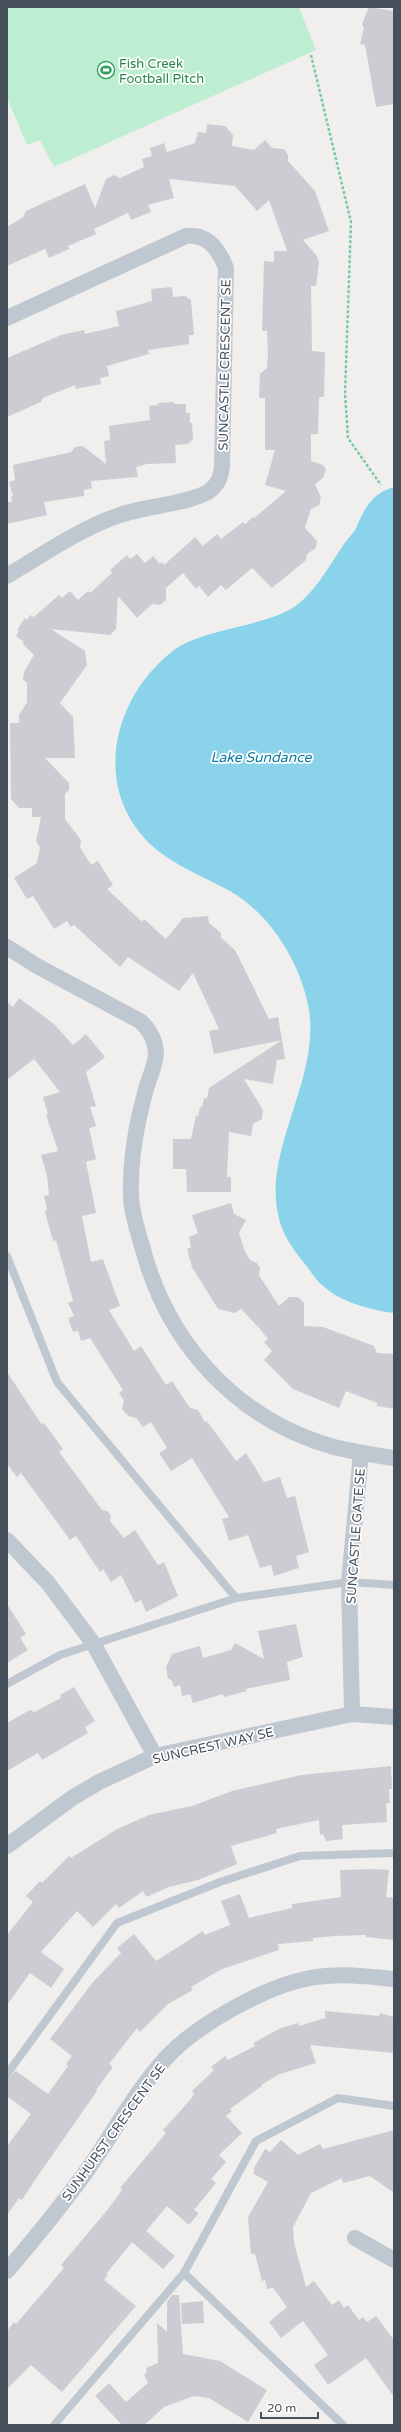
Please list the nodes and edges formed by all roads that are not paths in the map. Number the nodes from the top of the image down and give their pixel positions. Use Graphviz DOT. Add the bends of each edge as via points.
graph roads {
  1 [pos="7,318"];
  2 [pos="7,576"];
  3 [pos="7,947"];
  4 [pos="7,1256"];
  5 [pos="361,1453"];
  6 [pos="394,1458"];
  7 [pos="7,1540"];
  8 [pos="349,1582"];
  9 [pos="394,1585"];
  10 [pos="236,1598"];
  11 [pos="93,1644"];
  12 [pos="7,1684"];
  13 [pos="352,1714"];
  14 [pos="394,1717"];
  15 [pos="155,1756"];
  16 [pos="7,1846"];
  17 [pos="394,1853"];
  18 [pos="394,1978"];
  19 [pos="7,2074"];
  20 [pos="394,2106"];
  21 [pos="354,2238"];
  22 [pos="394,2260"];
  23 [pos="7,2271"];
  24 [pos="184,2273"];
  25 [pos="54,2425"];
  26 [pos="343,2425"];
  1 -- 2 [label="street, SUNCASTLE CRESCENT SE" via="186,236 203,238 213,244 220,252 226,268 222,466 218,482 201,495 119,515 60,544"];
  3 -- 5 [label="street" via="37,966 140,1021 152,1035 156,1053 133,1140 130,1196 151,1278 172,1324 186,1345 220,1383 261,1415 309,1439"];
  4 -- 10 [label="lane" via="57,1382"];
  5 -- 6 [label="street"];
  5 -- 8 [label="street, SUNCASTLE GATE SE"];
  7 -- 11 [label="street" via="48,1583"];
  8 -- 9 [label="lane"];
  8 -- 10 [label="lane"];
  8 -- 13 [label="street, SUNCASTLE GATE SE"];
  10 -- 11 [label="lane"];
  11 -- 12 [label="lane" via="60,1655"];
  11 -- 15 [label="street"];
  13 -- 14 [label="street, SUNCREST WAY SE"];
  13 -- 15 [label="street, SUNCREST WAY SE"];
  15 -- 16 [label="street, SUNCREST WAY SE" via="99,1782 72,1798"];
  17 -- 19 [label="lane" via="300,1856 220,1882 117,1924"];
  18 -- 23 [label="street, SUNHURST CRESCENT SE" via="345,1974 309,1978 256,1996 226,2012 195,2034 167,2057 88,2169"];
  20 -- 24 [label="lane" via="338,2098 256,2140"];
  21 -- 22 [label="street"];
  24 -- 25 [label="lane"];
  24 -- 26 [label="lane"];
}
